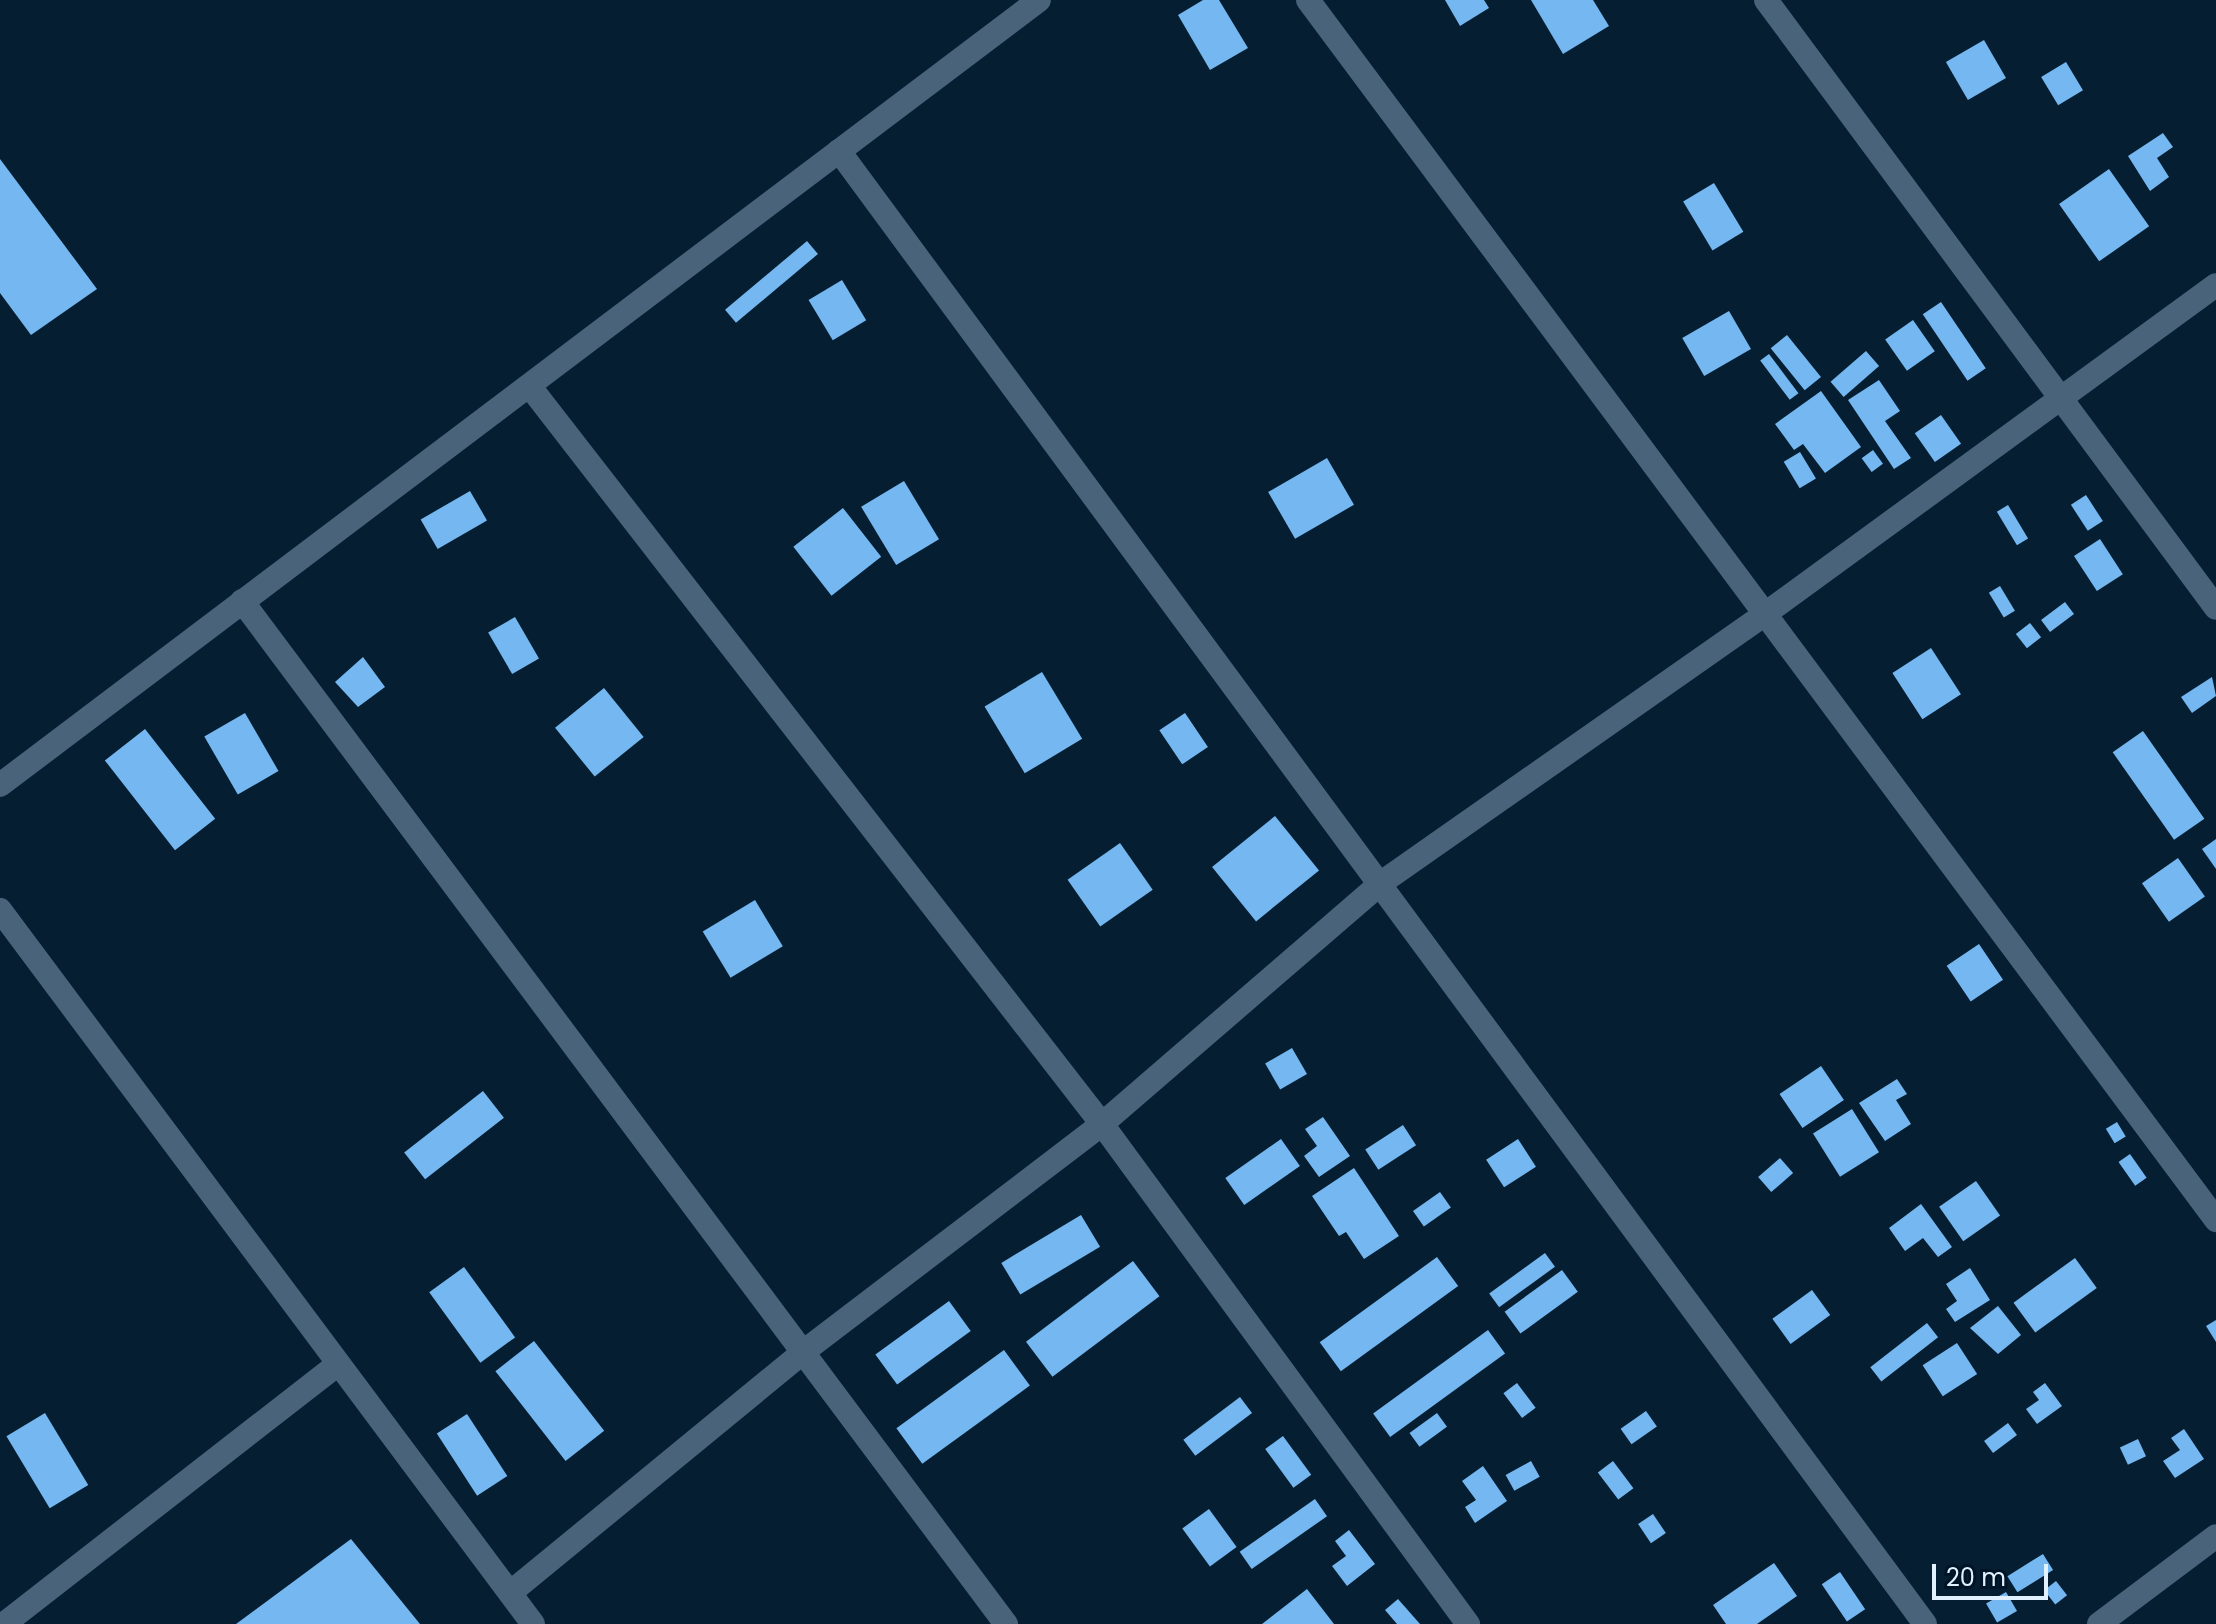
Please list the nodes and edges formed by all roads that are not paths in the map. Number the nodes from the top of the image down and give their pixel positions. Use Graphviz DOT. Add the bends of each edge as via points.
graph roads {
  1 [pos="1039,0"];
  2 [pos="1308,0"];
  3 [pos="1766,0"];
  4 [pos="839,151"];
  5 [pos="2216,285"];
  6 [pos="531,388"];
  7 [pos="2060,397"];
  8 [pos="242,601"];
  9 [pos="2216,608"];
  10 [pos="1765,614"];
  11 [pos="0,785"];
  12 [pos="1381,883"];
  13 [pos="0,910"];
  14 [pos="1102,1124"];
  15 [pos="2216,1220"];
  16 [pos="803,1352"];
  17 [pos="338,1364"];
  18 [pos="2216,1536"];
  19 [pos="510,1593"];
  20 [pos="4,1624"];
  21 [pos="533,1624"];
  22 [pos="1006,1624"];
  23 [pos="1468,1624"];
  24 [pos="1925,1624"];
  25 [pos="2099,1624"];
  1 -- 4 [label="street"];
  2 -- 10 [label="street"];
  3 -- 7 [label="street"];
  4 -- 6 [label="street"];
  4 -- 12 [label="street"];
  5 -- 7 [label="street"];
  6 -- 8 [label="street"];
  6 -- 14 [label="street"];
  7 -- 9 [label="street"];
  7 -- 10 [label="street"];
  8 -- 11 [label="street"];
  8 -- 16 [label="street"];
  10 -- 12 [label="street"];
  10 -- 15 [label="street"];
  12 -- 14 [label="street"];
  12 -- 24 [label="street"];
  13 -- 17 [label="street"];
  14 -- 16 [label="street"];
  14 -- 23 [label="street"];
  16 -- 19 [label="street"];
  16 -- 22 [label="street"];
  17 -- 19 [label="street"];
  17 -- 20 [label="street"];
  18 -- 25 [label="street"];
  19 -- 21 [label="street"];
}
